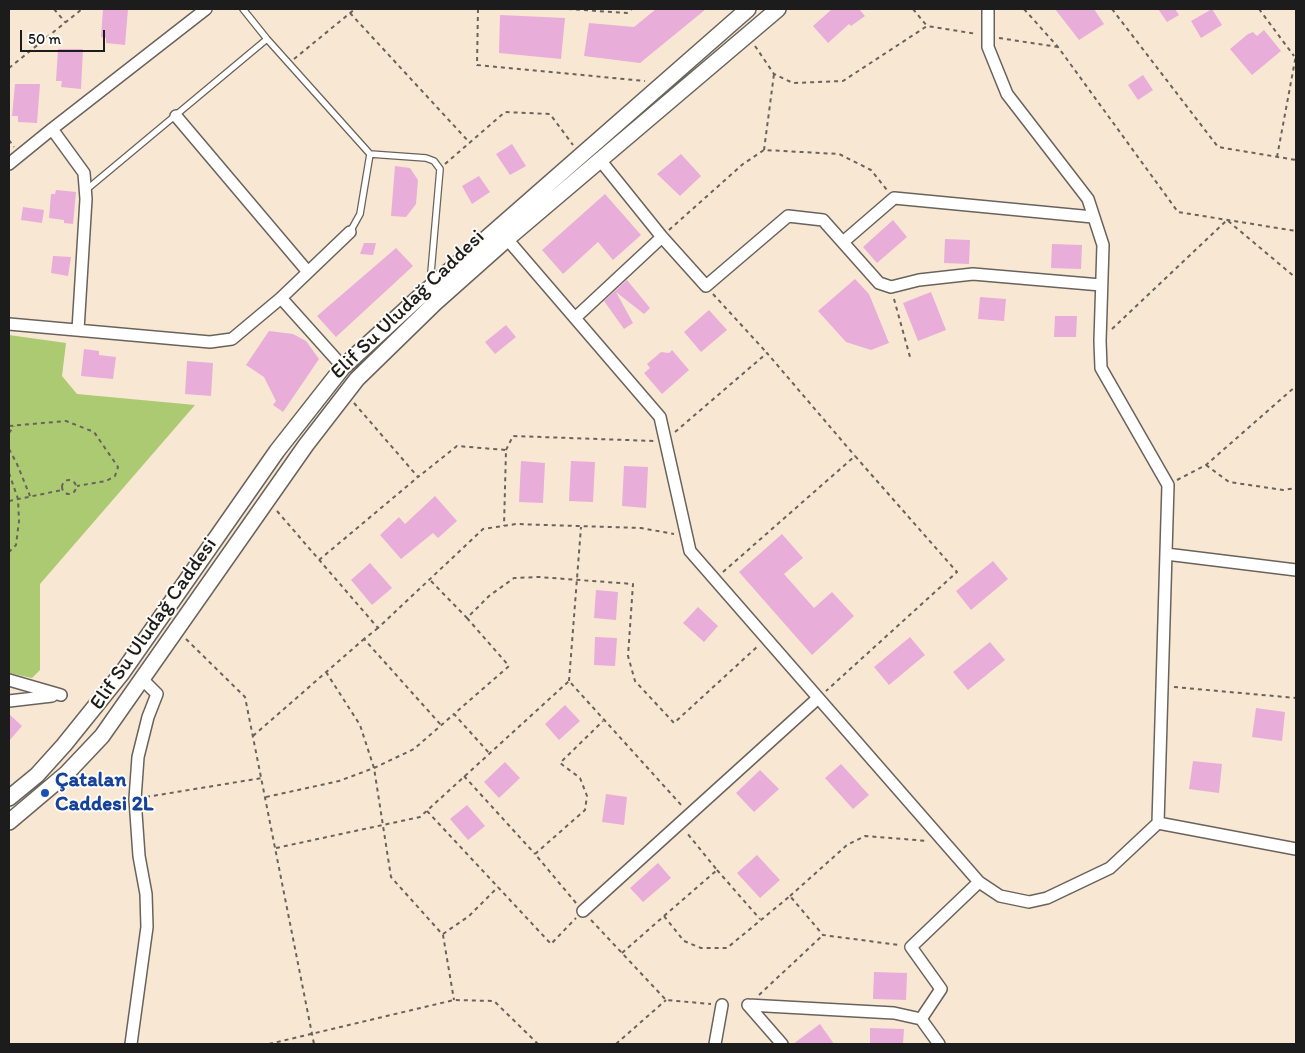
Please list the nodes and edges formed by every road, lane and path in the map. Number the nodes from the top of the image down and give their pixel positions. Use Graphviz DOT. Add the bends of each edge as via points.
graph roads {
  1 [pos="54,9"];
  2 [pos="82,9"];
  3 [pos="206,9"];
  4 [pos="243,9"];
  5 [pos="355,9"];
  6 [pos="478,9"];
  7 [pos="568,9"];
  8 [pos="632,9"];
  9 [pos="778,9"];
  10 [pos="913,9"];
  11 [pos="988,9"];
  12 [pos="1024,9"];
  13 [pos="1112,9"];
  14 [pos="1259,9"];
  15 [pos="745,10"];
  16 [pos="350,13"];
  17 [pos="65,22"];
  18 [pos="927,26"];
  19 [pos="747,34"];
  20 [pos="988,36"];
  21 [pos="267,39"];
  22 [pos="1058,47"];
  23 [pos="1295,55"];
  24 [pos="289,63"];
  25 [pos="9,68"];
  26 [pos="774,74"];
  27 [pos="664,83"];
  28 [pos="176,116"];
  29 [pos="52,129"];
  30 [pos="470,143"];
  31 [pos="764,150"];
  32 [pos="370,154"];
  33 [pos="582,156"];
  34 [pos="1277,157"];
  35 [pos="600,160"];
  36 [pos="1296,160"];
  37 [pos="9,164"];
  38 [pos="440,169"];
  39 [pos="85,190"];
  40 [pos="894,198"];
  41 [pos="1093,217"];
  42 [pos="1227,220"];
  43 [pos="1296,231"];
  44 [pos="350,232"];
  45 [pos="662,237"];
  46 [pos="507,239"];
  47 [pos="843,242"];
  48 [pos="308,272"];
  49 [pos="1296,278"];
  50 [pos="1101,285"];
  51 [pos="706,286"];
  52 [pos="891,287"];
  53 [pos="430,288"];
  54 [pos="281,298"];
  55 [pos="575,318"];
  56 [pos="9,324"];
  57 [pos="78,330"];
  58 [pos="1100,341"];
  59 [pos="767,353"];
  60 [pos="910,357"];
  61 [pos="343,367"];
  62 [pos="1296,386"];
  63 [pos="345,394"];
  64 [pos="9,426"];
  65 [pos="14,426"];
  66 [pos="9,432"];
  67 [pos="665,441"];
  68 [pos="9,449"];
  69 [pos="506,450"];
  70 [pos="855,456"];
  71 [pos="1206,465"];
  72 [pos="9,473"];
  73 [pos="418,477"];
  74 [pos="1168,485"];
  75 [pos="77,486"];
  76 [pos="1296,488"];
  77 [pos="62,490"];
  78 [pos="30,496"];
  79 [pos="18,499"];
  80 [pos="9,500"];
  81 [pos="267,501"];
  82 [pos="504,526"];
  83 [pos="582,526"];
  84 [pos="686,536"];
  85 [pos="9,552"];
  86 [pos="1166,554"];
  87 [pos="319,560"];
  88 [pos="1296,570"];
  89 [pos="577,579"];
  90 [pos="714,580"];
  91 [pos="431,581"];
  92 [pos="467,618"];
  93 [pos="378,628"];
  94 [pos="178,630"];
  95 [pos="364,639"];
  96 [pos="766,640"];
  97 [pos="326,672"];
  98 [pos="9,680"];
  99 [pos="143,680"];
  100 [pos="568,681"];
  101 [pos="1162,686"];
  102 [pos="1296,698"];
  103 [pos="817,699"];
  104 [pos="9,701"];
  105 [pos="454,714"];
  106 [pos="603,721"];
  107 [pos="441,725"];
  108 [pos="253,736"];
  109 [pos="489,753"];
  110 [pos="374,768"];
  111 [pos="464,776"];
  112 [pos="262,778"];
  113 [pos="266,797"];
  114 [pos="9,798"];
  115 [pos="135,799"];
  116 [pos="427,811"];
  117 [pos="689,814"];
  118 [pos="9,822"];
  119 [pos="1158,823"];
  120 [pos="679,824"];
  121 [pos="384,826"];
  122 [pos="944,842"];
  123 [pos="276,848"];
  124 [pos="1296,849"];
  125 [pos="535,854"];
  126 [pos="717,870"];
  127 [pos="978,882"];
  128 [pos="498,887"];
  129 [pos="790,896"];
  130 [pos="583,911"];
  131 [pos="664,916"];
  132 [pos="760,919"];
  133 [pos="443,934"];
  134 [pos="823,935"];
  135 [pos="912,947"];
  136 [pos="622,953"];
  137 [pos="454,1000"];
  138 [pos="666,1000"];
  139 [pos="722,1005"];
  140 [pos="748,1005"];
  141 [pos="922,1018"];
  142 [pos="311,1033"];
  143 [pos="131,1044"];
  144 [pos="269,1044"];
  145 [pos="314,1044"];
  146 [pos="538,1044"];
  147 [pos="616,1044"];
  148 [pos="715,1044"];
  149 [pos="782,1044"];
  150 [pos="939,1044"];
  1 -- 17 [label="path"];
  2 -- 17 [label="path"];
  3 -- 29 [label="street"];
  4 -- 21 [label="lane"];
  5 -- 16 [label="path"];
  6 -- 27 [label="path" via="477,65"];
  7 -- 8 [label="path" via="627,14"];
  9 -- 19 [label="main road, Elif Su Uludağ Caddesi"];
  10 -- 18 [label="path"];
  11 -- 20 [label="street"];
  12 -- 22 [label="path"];
  13 -- 34 [label="path" via="1218,147"];
  14 -- 23 [label="path"];
  15 -- 27 [label="main road, Elif Su Uludağ Caddesi"];
  16 -- 24 [label="path"];
  16 -- 30 [label="path"];
  17 -- 25 [label="path"];
  18 -- 20 [label="path"];
  18 -- 26 [label="path" via="843,81 793,83"];
  19 -- 26 [label="path"];
  19 -- 35 [label="main road, Elif Su Uludağ Caddesi"];
  20 -- 22 [label="path"];
  20 -- 41 [label="street" via="988,47 1007,94 1088,200"];
  21 -- 24 [label="lane"];
  21 -- 28 [label="lane"];
  22 -- 42 [label="path" via="1178,212"];
  23 -- 34 [label="path"];
  24 -- 32 [label="lane"];
  26 -- 31 [label="path"];
  27 -- 33 [label="main road, Elif Su Uludağ Caddesi"];
  28 -- 39 [label="lane"];
  28 -- 48 [label="street"];
  29 -- 37 [label="street"];
  29 -- 39 [label="street" via="84,173"];
  30 -- 33 [label="path" via="505,112 550,114"];
  30 -- 38 [label="path"];
  31 -- 40 [label="path" via="839,154 871,170"];
  31 -- 45 [label="path" via="743,164"];
  32 -- 38 [label="lane" via="426,158 434,161"];
  32 -- 44 [label="lane" via="360,214"];
  33 -- 53 [label="main road, Elif Su Uludağ Caddesi"];
  34 -- 36 [label="path"];
  35 -- 45 [label="street"];
  35 -- 46 [label="main road, Elif Su Uludağ Caddesi"];
  38 -- 53 [label="lane"];
  39 -- 57 [label="street"];
  40 -- 41 [label="street"];
  40 -- 47 [label="street"];
  41 -- 50 [label="street" via="1104,245"];
  42 -- 43 [label="path"];
  42 -- 49 [label="path"];
  42 -- 58 [label="path"];
  44 -- 48 [label="street"];
  45 -- 51 [label="street"];
  45 -- 55 [label="street"];
  46 -- 55 [label="street"];
  46 -- 63 [label="main road, Elif Su Uludağ Caddesi" via="435,303 357,378"];
  47 -- 51 [label="street" via="823,220 788,216"];
  47 -- 52 [label="street" via="879,283"];
  48 -- 54 [label="street"];
  50 -- 52 [label="street" via="973,274 919,280"];
  50 -- 58 [label="street"];
  51 -- 59 [label="path"];
  52 -- 60 [label="path"];
  53 -- 61 [label="main road, Elif Su Uludağ Caddesi"];
  54 -- 57 [label="street" via="232,339 210,342"];
  54 -- 61 [label="street"];
  55 -- 67 [label="street" via="660,417"];
  56 -- 57 [label="street"];
  58 -- 74 [label="street" via="1101,368"];
  59 -- 67 [label="path"];
  59 -- 70 [label="path"];
  61 -- 114 [label="main road, Elif Su Uludağ Caddesi" via="272,459 122,672 64,745"];
  62 -- 71 [label="path"];
  63 -- 73 [label="path"];
  63 -- 81 [label="main road, Elif Su Uludağ Caddesi"];
  64 -- 65 [label="path"];
  65 -- 66 [label="path"];
  65 -- 75 [label="path" via="66,421 94,432 118,468 115,476 106,480"];
  67 -- 69 [label="path" via="513,436"];
  67 -- 84 [label="street"];
  68 -- 78 [label="path"];
  69 -- 73 [label="path" via="457,446"];
  69 -- 82 [label="path"];
  70 -- 90 [label="path"];
  70 -- 103 [label="path" via="958,572"];
  71 -- 74 [label="path"];
  71 -- 76 [label="path" via="1229,482 1283,490"];
  72 -- 79 [label="path"];
  73 -- 87 [label="path"];
  74 -- 86 [label="street"];
  75 -- 77 [label="path" via="76,491 70,494"];
  75 -- 77 [label="path" via="73,480 68,480 63,482"];
  77 -- 78 [label="path"];
  78 -- 79 [label="path"];
  79 -- 80 [label="path"];
  79 -- 85 [label="path" via="19,532 16,545"];
  81 -- 87 [label="path"];
  81 -- 94 [label="main road, Elif Su Uludağ Caddesi"];
  82 -- 83 [label="path"];
  82 -- 91 [label="path" via="483,529"];
  83 -- 84 [label="path" via="641,528"];
  83 -- 89 [label="path"];
  84 -- 90 [label="street" via="690,551"];
  86 -- 88 [label="street"];
  86 -- 101 [label="street"];
  87 -- 93 [label="path"];
  89 -- 92 [label="path" via="514,578"];
  89 -- 96 [label="path" via="633,584 628,656 635,681 674,723"];
  89 -- 100 [label="path"];
  90 -- 96 [label="street"];
  91 -- 92 [label="path"];
  91 -- 93 [label="path"];
  92 -- 105 [label="path" via="509,666"];
  93 -- 95 [label="path"];
  94 -- 99 [label="main road, Elif Su Uludağ Caddesi"];
  94 -- 108 [label="path" via="245,697"];
  95 -- 97 [label="path"];
  95 -- 107 [label="path"];
  96 -- 103 [label="street"];
  97 -- 108 [label="path"];
  97 -- 110 [label="path" via="360,725"];
  98 -- 104 [label="street" via="61,696"];
  99 -- 115 [label="street" via="157,694 138,757"];
  99 -- 118 [label="main road, Elif Su Uludağ Caddesi" via="102,736 67,773"];
  100 -- 106 [label="path"];
  100 -- 109 [label="path"];
  101 -- 102 [label="path"];
  101 -- 119 [label="street"];
  103 -- 117 [label="street"];
  103 -- 122 [label="street"];
  105 -- 107 [label="path"];
  105 -- 109 [label="path"];
  106 -- 117 [label="path"];
  106 -- 125 [label="path" via="560,763 580,778 587,796 585,810"];
  107 -- 110 [label="path" via="414,749"];
  108 -- 112 [label="path"];
  109 -- 111 [label="path"];
  110 -- 113 [label="path" via="339,781"];
  110 -- 121 [label="path"];
  111 -- 116 [label="path"];
  111 -- 125 [label="path"];
  112 -- 113 [label="path"];
  112 -- 115 [label="path"];
  113 -- 123 [label="path"];
  115 -- 143 [label="street" via="147,927"];
  116 -- 121 [label="path" via="420,817"];
  116 -- 128 [label="path"];
  117 -- 120 [label="street"];
  119 -- 124 [label="street"];
  119 -- 127 [label="street" via="1110,868 1047,898 1029,902 1000,896"];
  120 -- 126 [label="path"];
  120 -- 130 [label="street"];
  121 -- 123 [label="path"];
  121 -- 133 [label="path" via="390,877"];
  122 -- 127 [label="street"];
  122 -- 129 [label="path" via="865,836 846,845"];
  123 -- 142 [label="path"];
  125 -- 130 [label="path"];
  126 -- 131 [label="path"];
  126 -- 132 [label="path"];
  127 -- 135 [label="street"];
  128 -- 130 [label="path" via="551,944"];
  128 -- 133 [label="path" via="469,916"];
  129 -- 132 [label="path"];
  129 -- 134 [label="path"];
  130 -- 136 [label="path"];
  131 -- 132 [label="path" via="684,940 700,948 727,948"];
  131 -- 136 [label="path"];
  133 -- 137 [label="path"];
  134 -- 135 [label="path"];
  134 -- 140 [label="path"];
  135 -- 141 [label="street" via="941,989"];
  136 -- 138 [label="path"];
  137 -- 142 [label="path"];
  137 -- 146 [label="path" via="494,1001"];
  138 -- 139 [label="path"];
  138 -- 147 [label="path"];
  139 -- 148 [label="street"];
  140 -- 141 [label="street" via="894,1013"];
  140 -- 149 [label="street"];
  141 -- 150 [label="street"];
  142 -- 144 [label="path"];
  142 -- 145 [label="path"];
}
